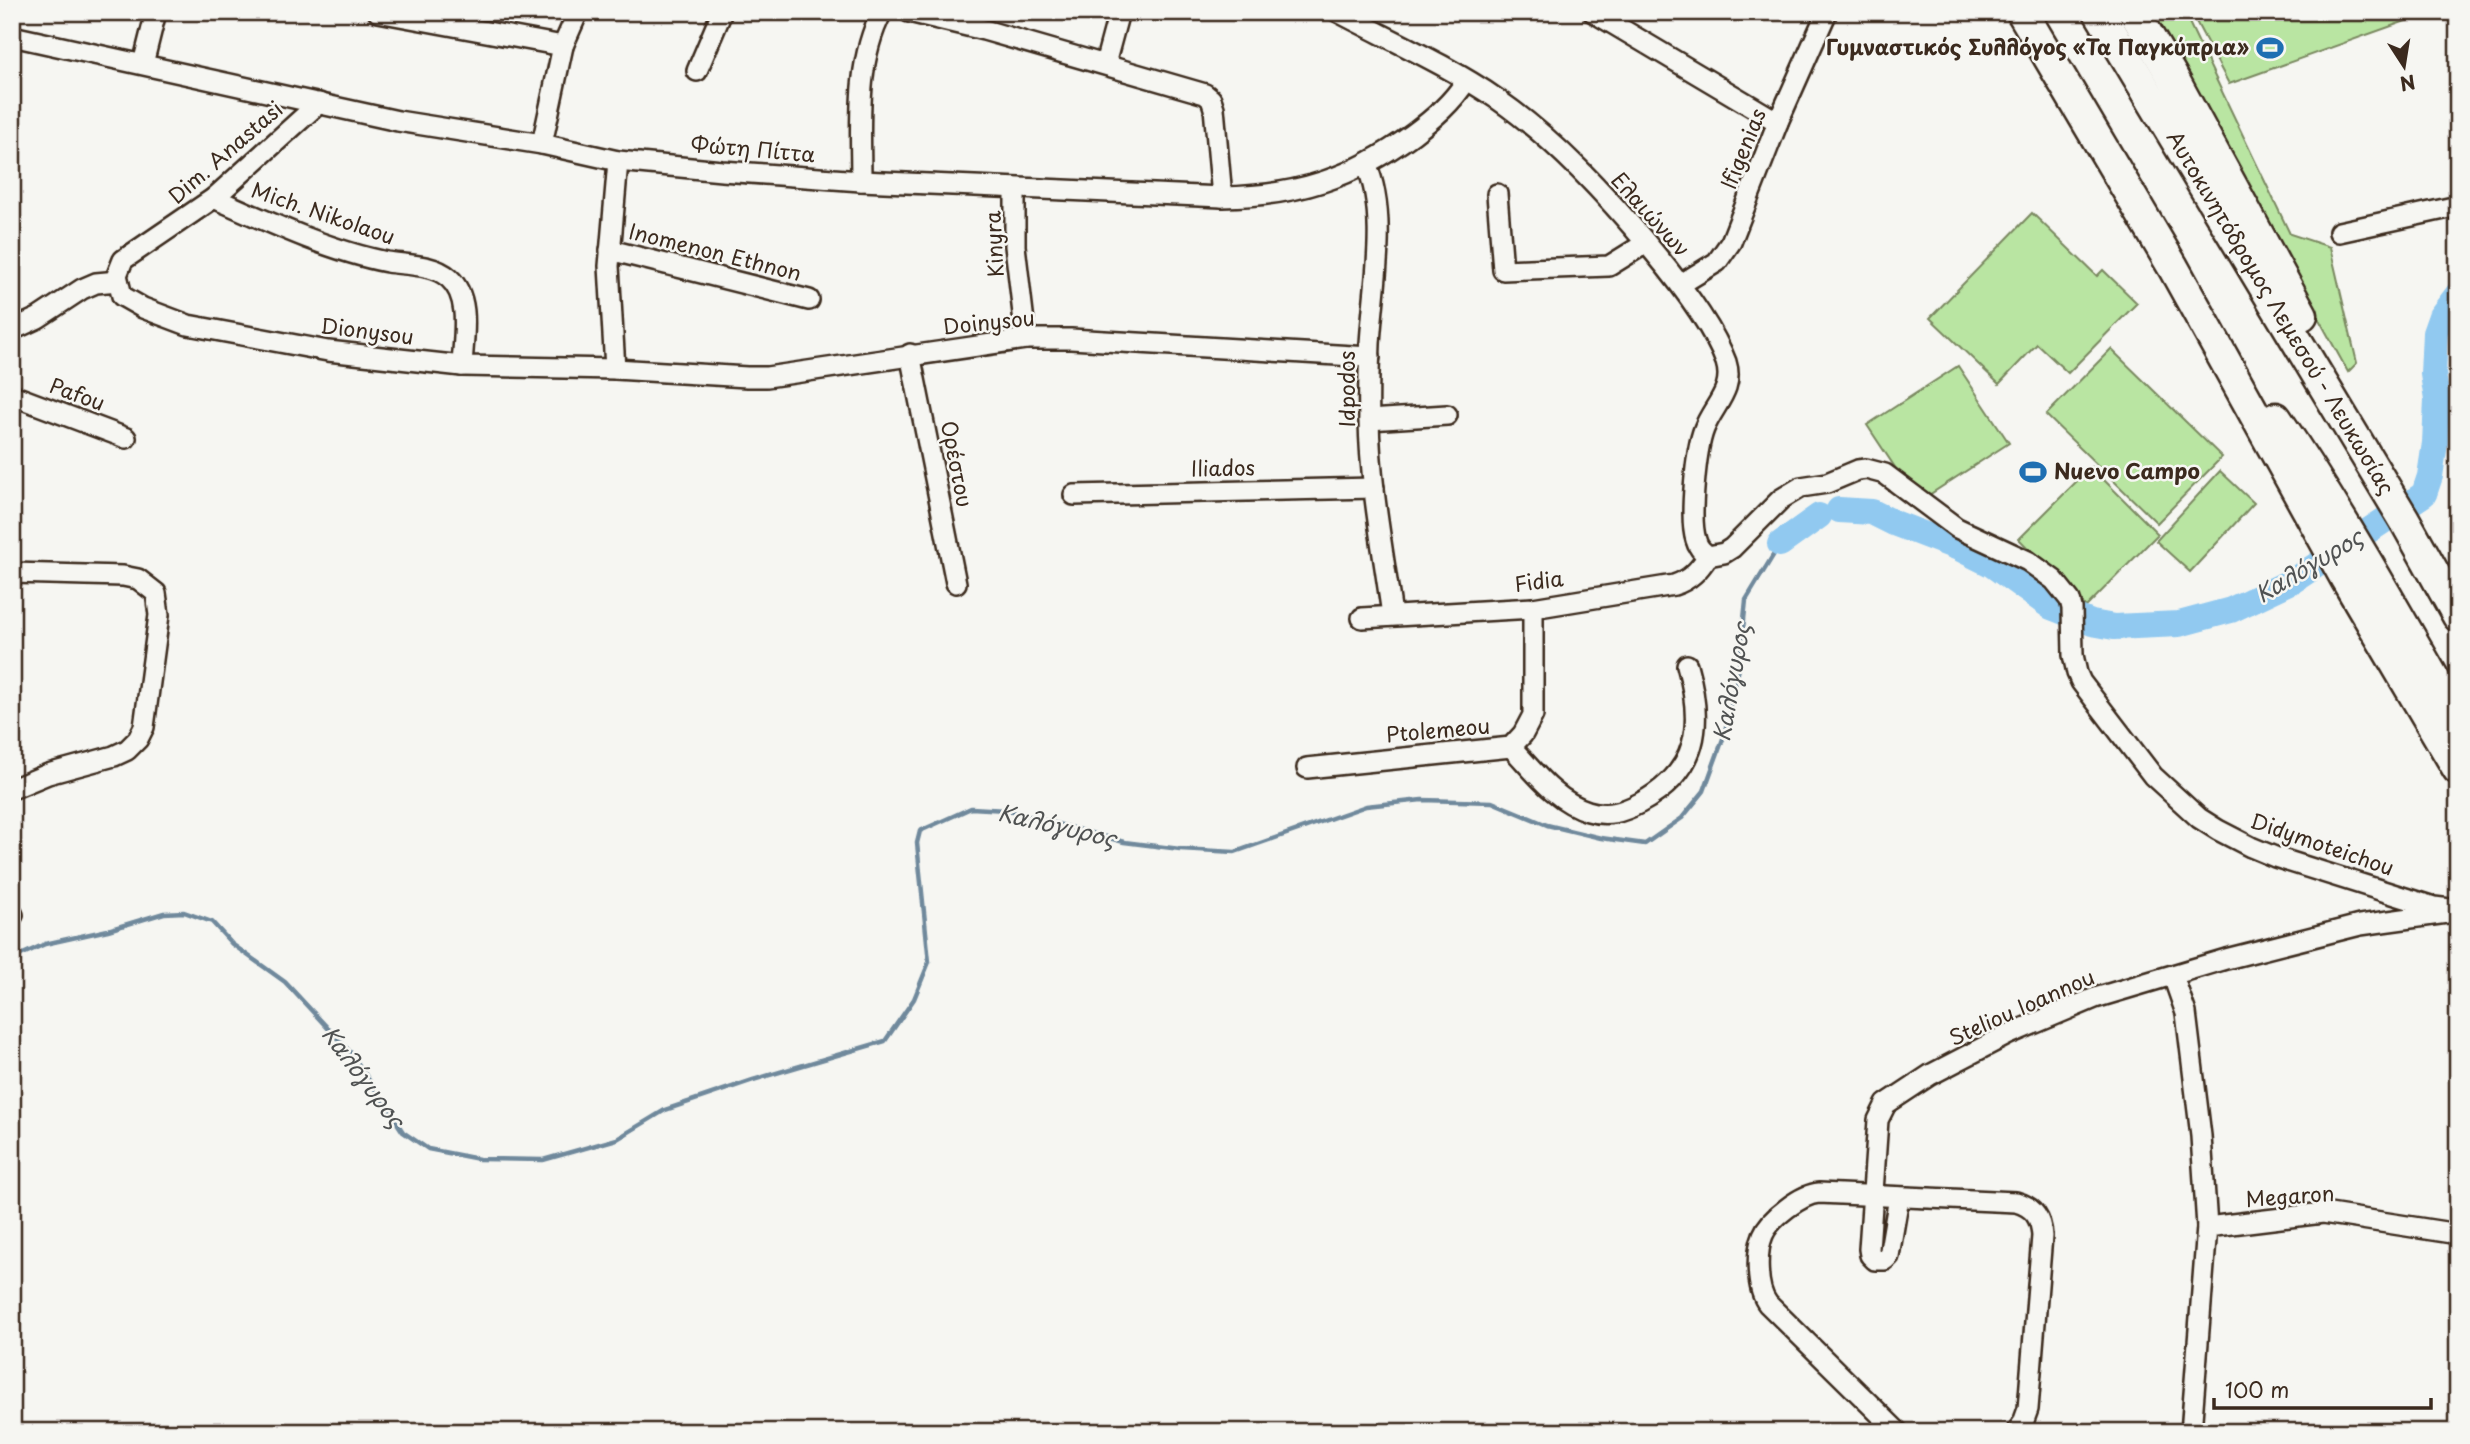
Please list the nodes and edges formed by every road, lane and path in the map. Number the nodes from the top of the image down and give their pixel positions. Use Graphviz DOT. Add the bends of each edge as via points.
graph roads {
  1 [pos="156,12"];
  2 [pos="377,12"];
  3 [pos="578,12"];
  4 [pos="722,12"];
  5 [pos="882,12"];
  6 [pos="909,12"];
  7 [pos="1119,12"];
  8 [pos="1338,12"];
  9 [pos="1593,12"];
  10 [pos="1827,12"];
  11 [pos="2022,12"];
  12 [pos="2041,12"];
  13 [pos="2099,12"];
  14 [pos="2134,12"];
  15 [pos="12,36"];
  16 [pos="563,46"];
  17 [pos="143,64"];
  18 [pos="1105,64"];
  19 [pos="697,71"];
  20 [pos="1466,81"];
  21 [pos="319,103"];
  22 [pos="1779,122"];
  23 [pos="542,144"];
  24 [pos="618,161"];
  25 [pos="1366,164"];
  26 [pos="861,181"];
  27 [pos="1015,188"];
  28 [pos="1497,194"];
  29 [pos="1222,197"];
  30 [pos="214,198"];
  31 [pos="2458,206"];
  32 [pos="2339,232"];
  33 [pos="1646,243"];
  34 [pos="610,250"];
  35 [pos="2174,267"];
  36 [pos="1681,284"];
  37 [pos="120,289"];
  38 [pos="809,300"];
  39 [pos="12,330"];
  40 [pos="1027,339"];
  41 [pos="910,355"];
  42 [pos="1370,358"];
  43 [pos="461,366"];
  44 [pos="615,369"];
  45 [pos="12,395"];
  46 [pos="1447,415"];
  47 [pos="2351,419"];
  48 [pos="1369,420"];
  49 [pos="126,438"];
  50 [pos="2297,448"];
  51 [pos="1374,488"];
  52 [pos="1074,495"];
  53 [pos="2411,516"];
  54 [pos="1708,556"];
  55 [pos="12,573"];
  56 [pos="2458,582"];
  57 [pos="956,583"];
  58 [pos="1533,608"];
  59 [pos="1392,615"];
  60 [pos="2458,616"];
  61 [pos="1362,618"];
  62 [pos="1687,665"];
  63 [pos="2458,721"];
  64 [pos="1511,747"];
  65 [pos="1307,768"];
  66 [pos="2458,769"];
  67 [pos="12,789"];
  68 [pos="2458,910"];
  69 [pos="2173,976"];
  70 [pos="1872,1195"];
  71 [pos="1899,1197"];
  72 [pos="2207,1227"];
  73 [pos="2458,1234"];
  74 [pos="1898,1432"];
  75 [pos="2015,1432"];
  76 [pos="2191,1432"];
  1 -- 17 [label="street"];
  2 -- 16 [label="street"];
  3 -- 16 [label="street"];
  4 -- 19 [label="street"];
  5 -- 26 [label="street" via="865,62"];
  6 -- 18 [label="street"];
  7 -- 18 [label="street"];
  8 -- 20 [label="street, Ελαιώνων"];
  9 -- 22 [label="street"];
  10 -- 22 [label="street, Ifigenias"];
  11 -- 35 [label="highway"];
  12 -- 50 [label="highway"];
  13 -- 47 [label="highway, Αυτοκινητόδρομος Λεμεσού - Λευκωσίας"];
  14 -- 47 [label="highway"];
  15 -- 17 [label="street, Φώτη Πίττα"];
  16 -- 23 [label="street"];
  17 -- 21 [label="street, Φώτη Πίττα"];
  18 -- 29 [label="street" via="1212,99"];
  20 -- 25 [label="street, Φώτη Πίττα" via="1434,119"];
  20 -- 33 [label="street, Ελαιώνων" via="1496,98 1542,135"];
  21 -- 23 [label="street, Φώτη Πίττα"];
  21 -- 30 [label="street, Dim. Anastasi"];
  22 -- 36 [label="street, Ifigenias" via="1731,242 1717,262"];
  23 -- 24 [label="street, Φώτη Πίττα"];
  24 -- 26 [label="street, Φώτη Πίττα"];
  24 -- 34 [label="street"];
  25 -- 29 [label="street, Φώτη Πίττα" via="1290,192"];
  25 -- 42 [label="street, Idpodos" via="1378,199"];
  26 -- 27 [label="street, Φώτη Πίττα"];
  27 -- 29 [label="street, Φώτη Πίττα"];
  27 -- 40 [label="street, Kinyra" via="1015,246"];
  28 -- 33 [label="street" via="1503,270 1609,266"];
  30 -- 37 [label="street, Dim. Anastasi" via="130,254 120,266"];
  30 -- 43 [label="street, Mich. Nikolaou" via="317,240 450,278 464,311"];
  31 -- 32 [label="street"];
  33 -- 36 [label="street, Ελαιώνων"];
  34 -- 38 [label="street, Inomenon Ethnon"];
  34 -- 44 [label="street"];
  35 -- 50 [label="highway"];
  35 -- 66 [label="highway" via="2346,579"];
  36 -- 54 [label="street, Ελαιώνων" via="1721,350 1729,379 1698,447 1695,538"];
  37 -- 39 [label="street" via="96,283"];
  37 -- 43 [label="street, Dionysou" via="144,308 199,328 328,351"];
  40 -- 41 [label="street, Doinysou"];
  40 -- 42 [label="street, Doinysou"];
  41 -- 44 [label="street, Doinysou" via="767,377"];
  41 -- 57 [label="street, Ορέστου"];
  42 -- 48 [label="street, Idpodos"];
  43 -- 44 [label="street, Dionysou"];
  45 -- 49 [label="street, Pafou"];
  46 -- 48 [label="street"];
  47 -- 53 [label="highway, Αυτοκινητόδρομος Λεμεσού - Λευκωσίας"];
  48 -- 51 [label="street, Idpodos"];
  50 -- 63 [label="highway"];
  51 -- 52 [label="street, Iliados"];
  51 -- 59 [label="street, Idpodos"];
  53 -- 56 [label="highway" via="2441,550"];
  53 -- 60 [label="highway, Αυτοκινητόδρομος Λεμεσού - Λευκωσίας"];
  54 -- 58 [label="street, Fidia" via="1693,576 1674,585"];
  54 -- 68 [label="street, Didymoteichou" via="1724,554 1781,499 1801,487 1866,470 1885,474 1958,527 2042,570 2063,590 2072,613 2073,655 2081,682 2153,776 2199,818 2276,857 2434,907"];
  55 -- 67 [label="street" via="138,579 156,593 159,615 144,727 132,745 114,756"];
  58 -- 59 [label="street, Fidia"];
  58 -- 64 [label="street, Ptolemeou" via="1533,715"];
  59 -- 61 [label="street, Fidia"];
  62 -- 64 [label="street" via="1697,708 1687,758 1659,792 1625,811 1599,814 1573,805 1544,783"];
  64 -- 65 [label="street, Ptolemeou"];
  68 -- 69 [label="street, Steliou Ioannou" via="2360,925"];
  69 -- 70 [label="street, Steliou Ioannou" via="2051,1015 1894,1097 1878,1120"];
  69 -- 72 [label="street" via="2186,1013 2202,1136"];
  70 -- 71 [label="street"];
  70 -- 71 [label="street, Steliou Ioannou" via="1869,1249 1878,1262 1890,1254"];
  70 -- 74 [label="street" via="1814,1193 1797,1200 1765,1232 1759,1283 1768,1304"];
  71 -- 75 [label="street" via="2016,1202 2028,1206 2040,1221 2028,1409"];
  72 -- 73 [label="street, Megaron" via="2323,1213"];
  72 -- 76 [label="street"];
}
